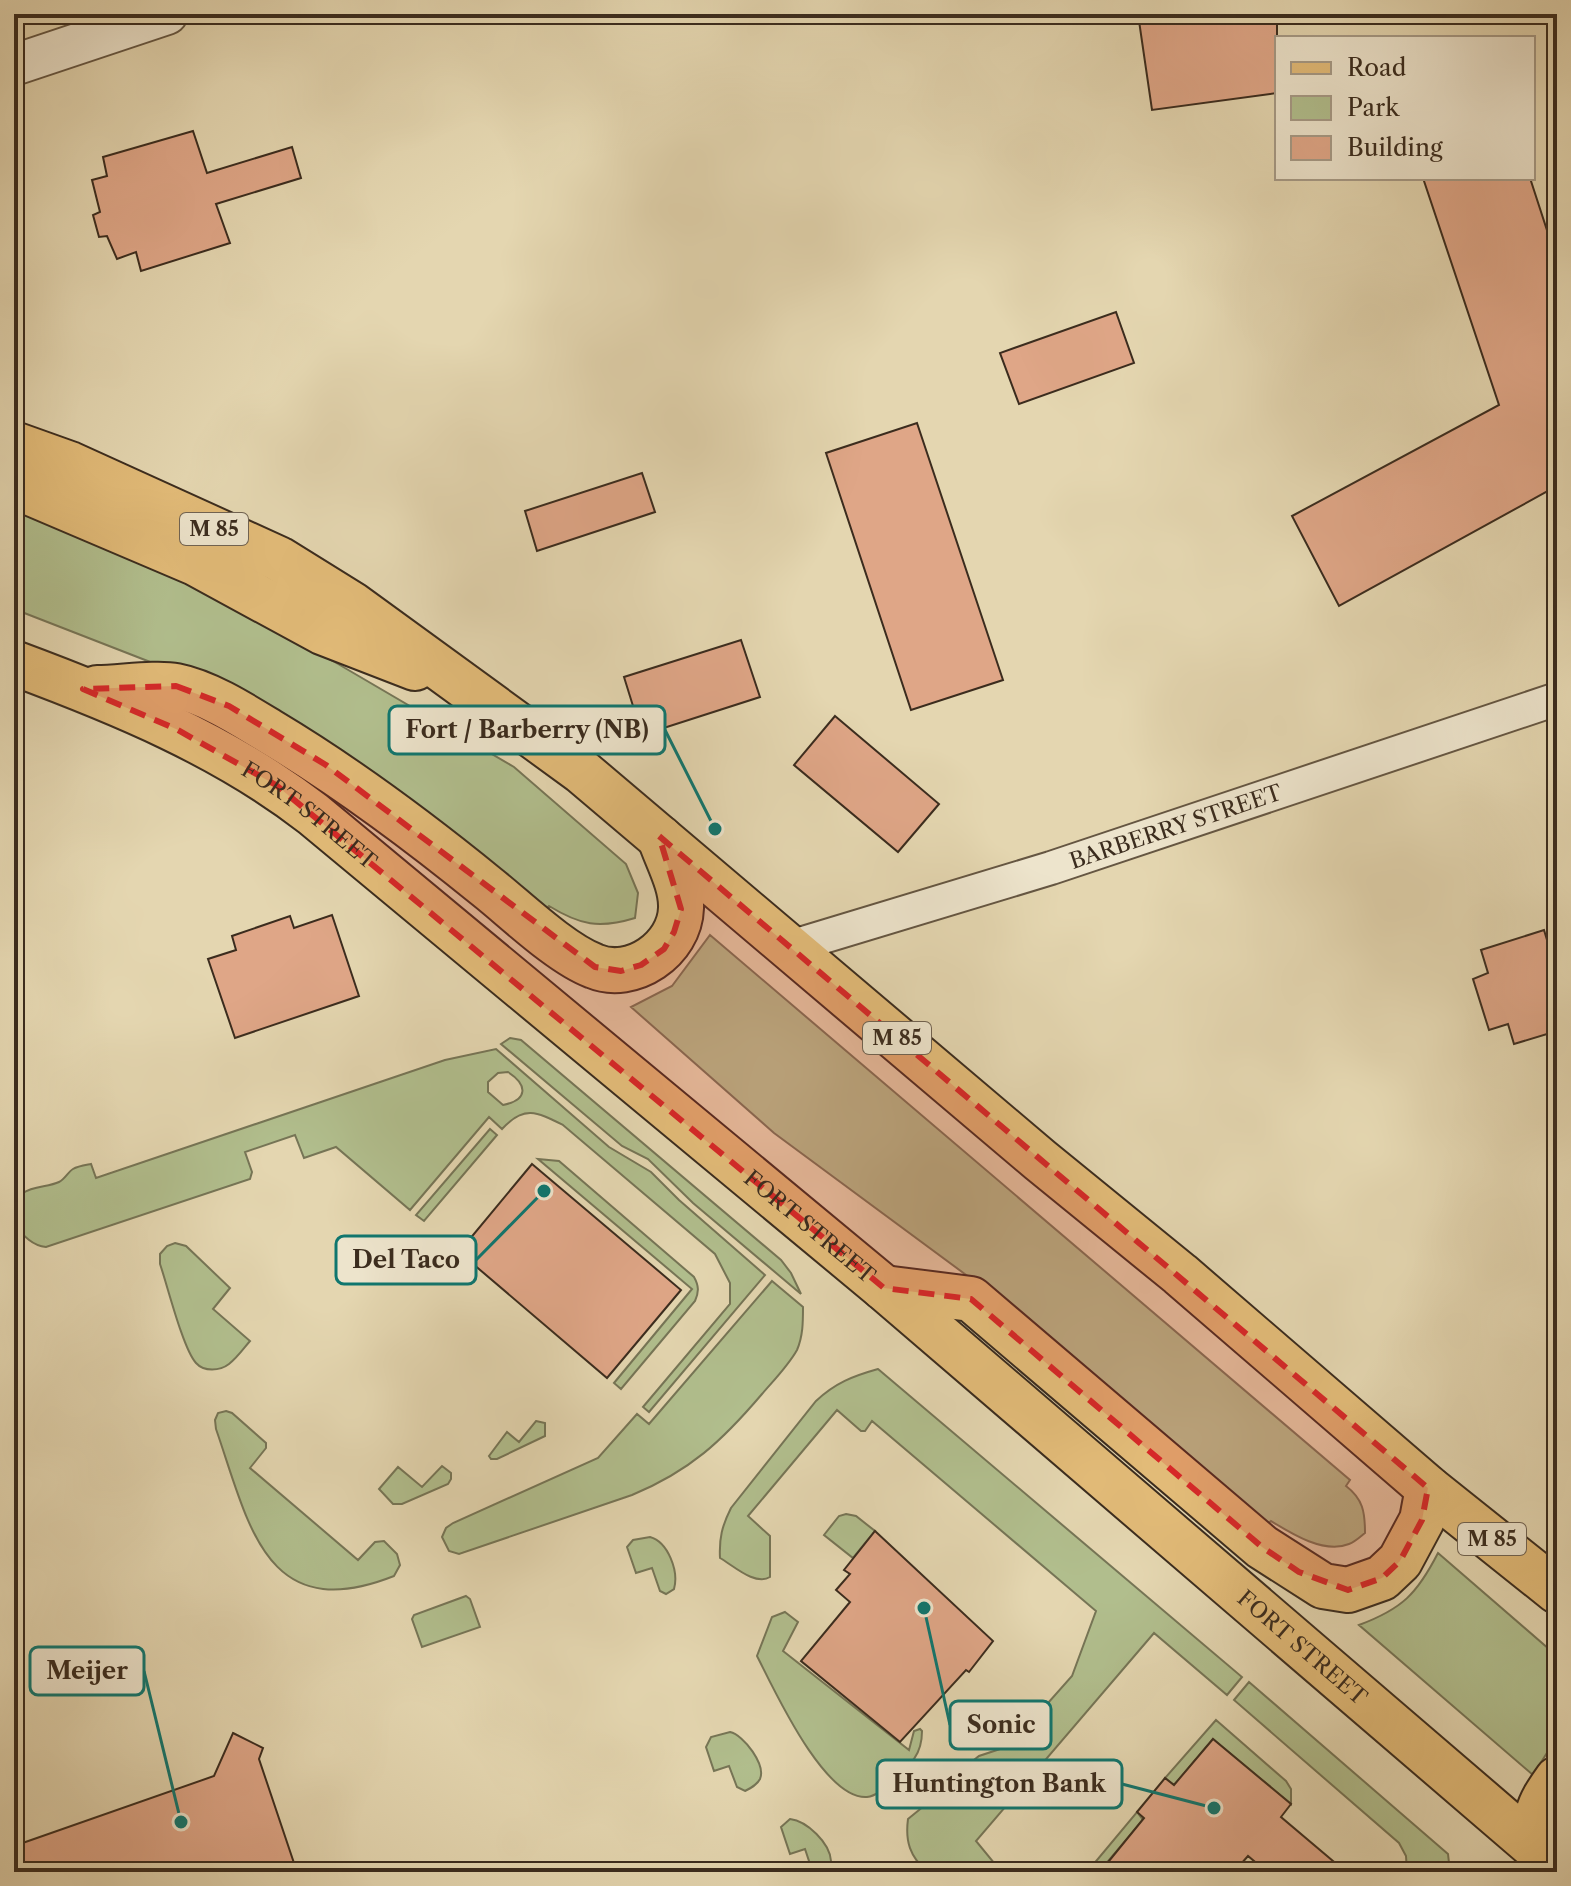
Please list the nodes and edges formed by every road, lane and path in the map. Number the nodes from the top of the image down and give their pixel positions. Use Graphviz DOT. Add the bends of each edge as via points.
graph roads {
  1 [pos="167,14"];
  2 [pos="14,65"];
  3 [pos="14,444"];
  4 [pos="14,486"];
  5 [pos="14,663"];
  6 [pos="83,689"];
  7 [pos="469,689"];
  8 [pos="1557,699"];
  9 [pos="659,836"];
  10 [pos="790,947"];
  11 [pos="884,1288"];
  12 [pos="1428,1488"];
  13 [pos="1557,1591"];
  14 [pos="1557,1779"];
  15 [pos="1549,1859"];
  1 -- 2 [label="street"];
  3 -- 7 [label="main road, M 85" via="279,559"];
  4 -- 7 [label="main road" via="195,563 322,632"];
  5 -- 6 [label="main road, FORT STREET"];
  6 -- 9 [label="main road" via="176,686 229,706 337,774 552,940 595,967 621,971 641,965 664,949 674,932 681,909"];
  6 -- 11 [label="main road, FORT STREET" via="176,729 276,785"];
  7 -- 9 [label="main road, M 85"];
  8 -- 10 [label="street, BARBERRY STREET" via="1051,868"];
  9 -- 10 [label="main road, M 85"];
  10 -- 12 [label="main road, M 85"];
  11 -- 12 [label="main road" via="971,1299 1262,1547 1323,1586 1348,1590 1382,1578 1400,1561 1422,1520"];
  11 -- 15 [label="main road, FORT STREET"];
  12 -- 13 [label="main road, M 85"];
  14 -- 15 [label="main road" via="1535,1819"];
}
